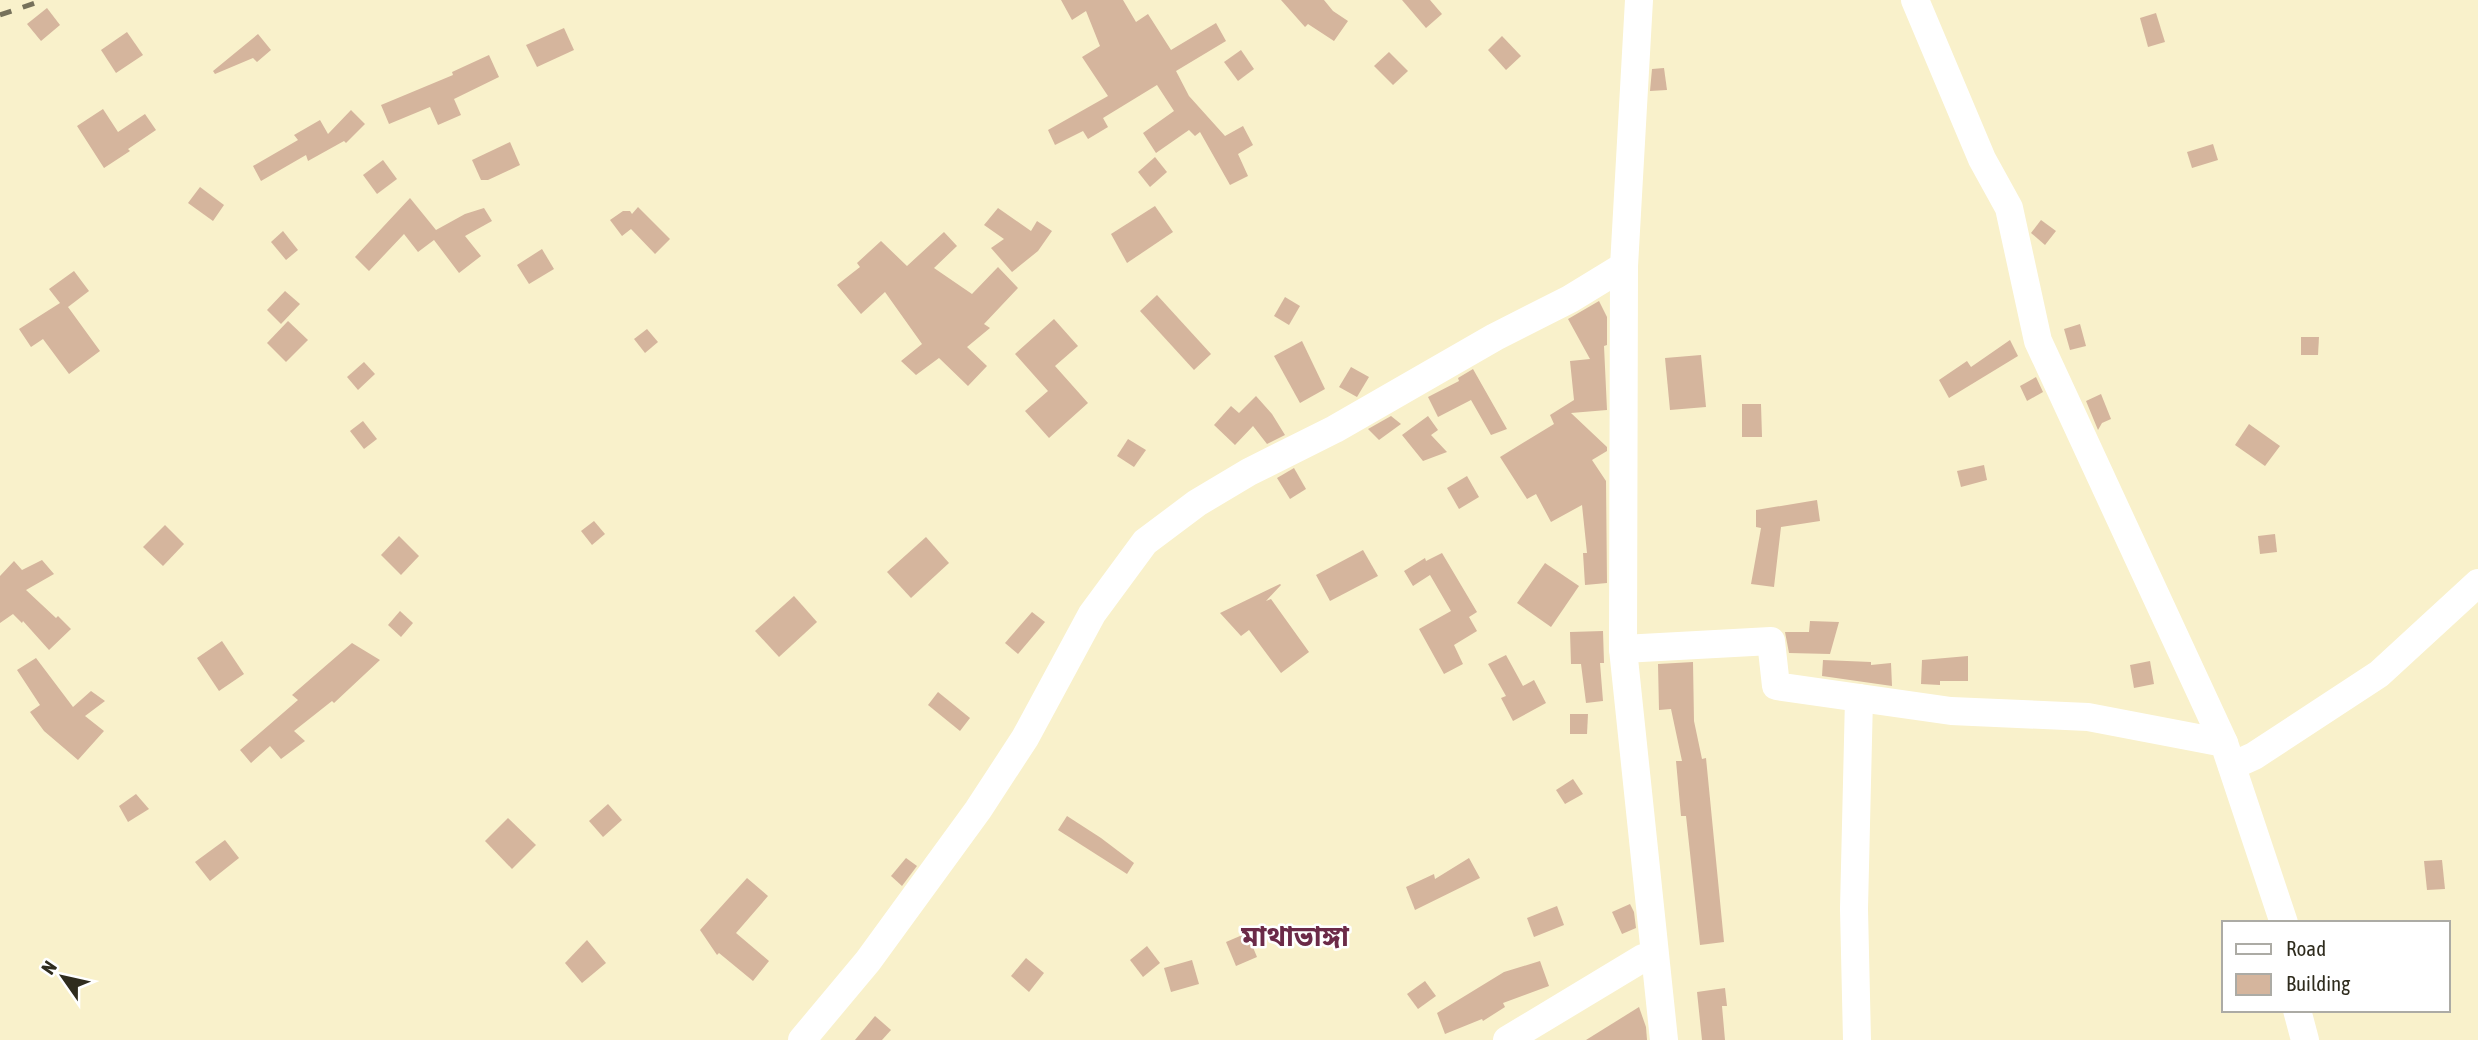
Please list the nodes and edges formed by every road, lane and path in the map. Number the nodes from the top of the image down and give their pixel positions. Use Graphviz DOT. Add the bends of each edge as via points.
graph roads {
  1 [pos="1639,0"];
  2 [pos="1915,0"];
  3 [pos="1624,266"];
  4 [pos="2478,583"];
  5 [pos="1623,649"];
  6 [pos="1859,698"];
  7 [pos="2228,755"];
  8 [pos="2283,921"];
  9 [pos="1643,958"];
  10 [pos="2298,1012"];
  11 [pos="802,1040"];
  12 [pos="1507,1040"];
  13 [pos="1664,1040"];
  14 [pos="1857,1040"];
  15 [pos="2305,1040"];
  1 -- 3 [label="street"];
  2 -- 7 [label="street" via="1982,159 2009,208 2038,341"];
  3 -- 5 [label="street"];
  3 -- 11 [label="street" via="1335,429 1248,472 1145,542 1092,614 1025,738 978,810 868,961"];
  4 -- 7 [label="street" via="2379,674 2254,756"];
  5 -- 6 [label="street" via="1771,640 1776,686"];
  5 -- 13 [label="street"];
  6 -- 7 [label="street" via="1951,711 2088,717"];
  6 -- 14 [label="street" via="1854,909"];
  7 -- 8 [label="street"];
  9 -- 12 [label="street"];
  10 -- 15 [label="street"];
}
